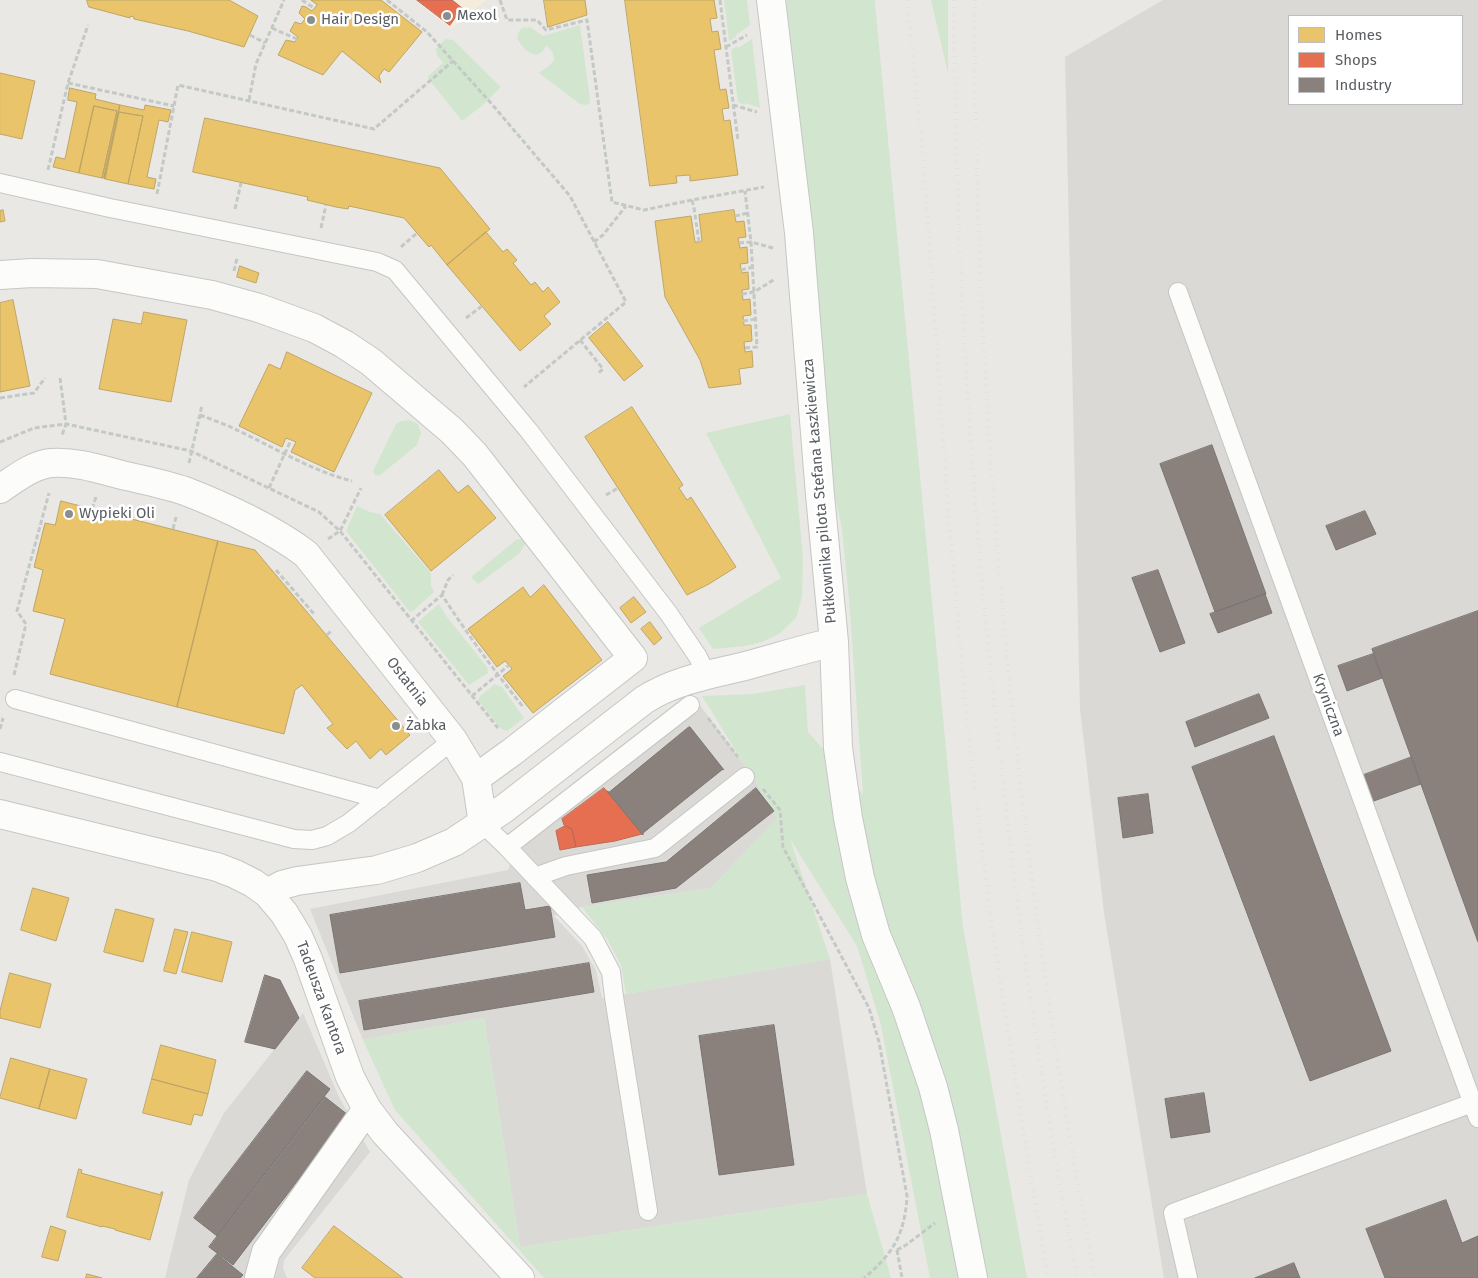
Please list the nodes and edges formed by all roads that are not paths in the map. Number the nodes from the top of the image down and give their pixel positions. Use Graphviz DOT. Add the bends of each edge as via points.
graph roads {
  1 [pos="771,0"];
  2 [pos="0,183"];
  3 [pos="0,275"];
  4 [pos="1178,292"];
  5 [pos="0,489"];
  6 [pos="834,642"];
  7 [pos="707,676"];
  8 [pos="13,691"];
  9 [pos="690,705"];
  10 [pos="453,740"];
  11 [pos="0,762"];
  12 [pos="745,777"];
  13 [pos="476,778"];
  14 [pos="380,798"];
  15 [pos="0,814"];
  16 [pos="483,824"];
  17 [pos="507,846"];
  18 [pos="535,876"];
  19 [pos="266,894"];
  20 [pos="1476,1107"];
  21 [pos="367,1109"];
  22 [pos="648,1210"];
  23 [pos="259,1278"];
  24 [pos="520,1278"];
  25 [pos="974,1278"];
  26 [pos="1188,1278"];
  1 -- 6 [label="street, Pułkownika pilota Stefana Łaszkiewicza" via="799,233"];
  2 -- 7 [label="lane" via="377,262 395,270 529,431 669,614"];
  3 -- 13 [label="street" via="97,274 226,298 314,328 371,362 475,455 632,658"];
  4 -- 20 [label="lane, Kryniczna"];
  5 -- 10 [label="street, Ostatnia" via="32,468 49,463 70,463 184,491 287,540 306,554"];
  6 -- 7 [label="street, Pułkownika pilota Stefana Łaszkiewicza"];
  6 -- 25 [label="street" via="838,748 860,878 876,935 906,1007 933,1087"];
  7 -- 16 [label="street, Pułkownika pilota Stefana Łaszkiewicza" via="680,682 644,700"];
  8 -- 14 [label="lane"];
  9 -- 17 [label="lane"];
  10 -- 13 [label="street, Ostatnia"];
  10 -- 14 [label="lane"];
  11 -- 14 [label="lane" via="294,840 327,836"];
  12 -- 18 [label="lane" via="655,848 566,866"];
  13 -- 16 [label="street, Ostatnia"];
  15 -- 19 [label="street" via="217,867 244,878"];
  16 -- 17 [label="lane"];
  16 -- 19 [label="street" via="454,842 417,858 377,870 297,881"];
  17 -- 18 [label="lane"];
  18 -- 22 [label="lane" via="593,938 612,972"];
  19 -- 21 [label="street, Tadeusza Kantora" via="284,913 298,936 350,1077"];
  20 -- 26 [label="lane" via="1173,1213"];
  21 -- 23 [label="street" via="266,1252"];
  21 -- 24 [label="street, Tadeusza Kantora" via="385,1133"];
}
